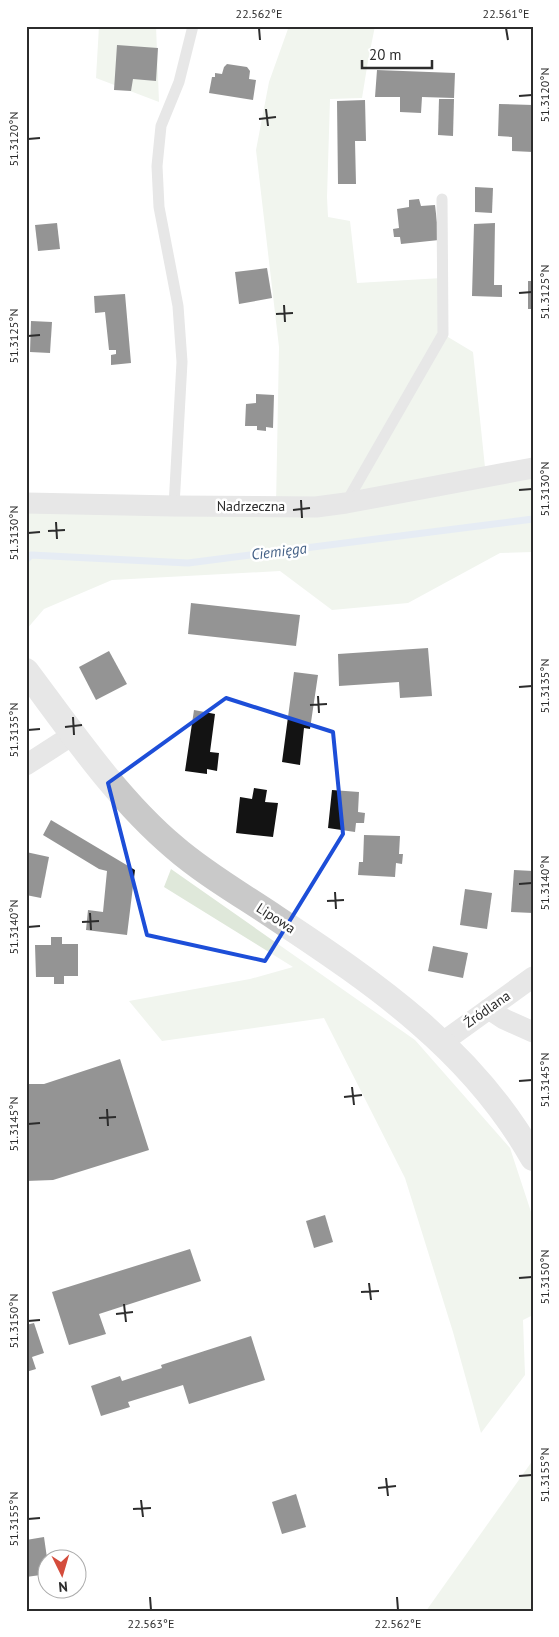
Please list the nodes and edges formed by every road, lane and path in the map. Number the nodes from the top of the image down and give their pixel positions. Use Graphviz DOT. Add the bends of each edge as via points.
graph roads {
  1 [pos="193,26"];
  2 [pos="442,199"];
  3 [pos="533,468"];
  4 [pos="26,502"];
  5 [pos="346,503"];
  6 [pos="174,506"];
  7 [pos="26,671"];
  8 [pos="74,734"];
  9 [pos="26,765"];
  10 [pos="533,977"];
  11 [pos="488,1009"];
  12 [pos="533,1032"];
  13 [pos="443,1042"];
  14 [pos="533,1158"];
  1 -- 6 [label="lane" via="179,82 161,126 157,166 159,206 178,306 182,362"];
  2 -- 5 [label="lane" via="443,334"];
  3 -- 5 [label="street, Nadrzeczna"];
  4 -- 6 [label="street, Nadrzeczna"];
  5 -- 6 [label="street, Nadrzeczna"];
  7 -- 8 [label="street, Lipowa"];
  8 -- 9 [label="street"];
  8 -- 13 [label="street, Lipowa" via="140,815 173,847 376,987"];
  10 -- 11 [label="street, Źródlana"];
  11 -- 12 [label="street"];
  11 -- 13 [label="street, Źródlana"];
  13 -- 14 [label="street, Lipowa" via="484,1087"];
}
